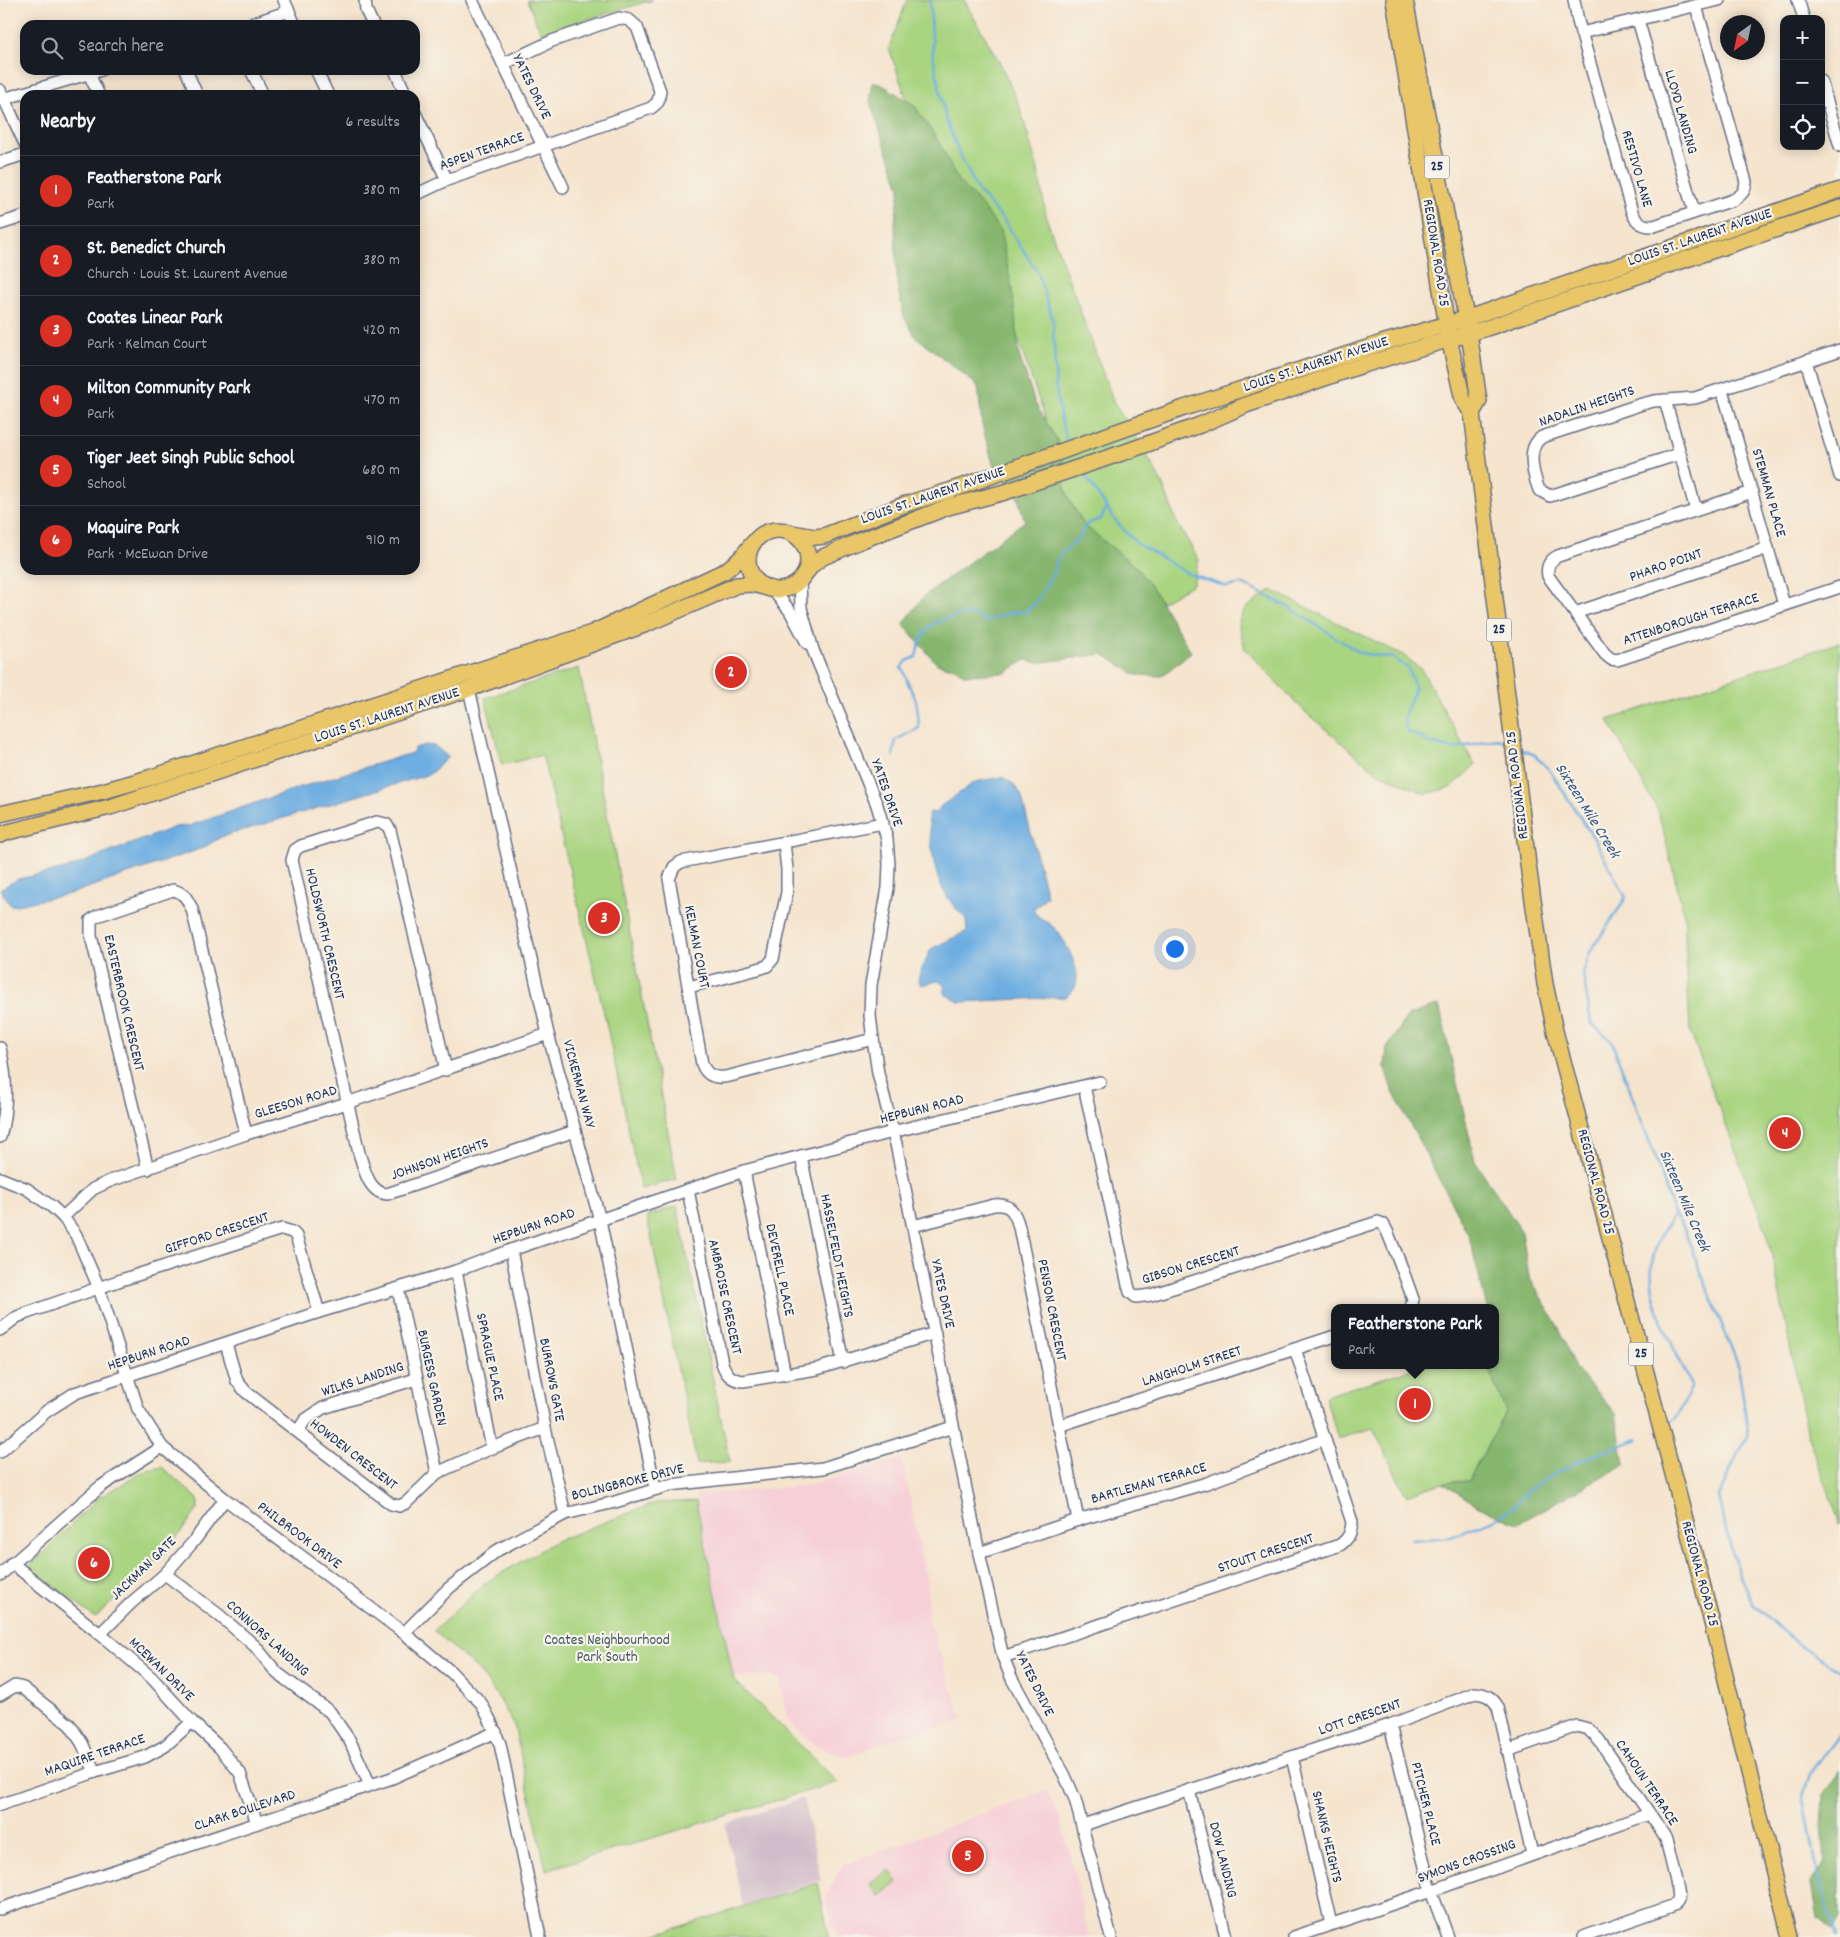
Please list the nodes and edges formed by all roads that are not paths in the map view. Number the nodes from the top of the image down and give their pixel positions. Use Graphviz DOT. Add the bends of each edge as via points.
graph roads {
  1 [pos="284,0"];
  2 [pos="364,0"];
  3 [pos="472,0"];
  4 [pos="1394,0"];
  5 [pos="1405,0"];
  6 [pos="1574,0"];
  7 [pos="1719,0"];
  8 [pos="1798,0"];
  9 [pos="1696,6"];
  10 [pos="289,11"];
  11 [pos="1803,15"];
  12 [pos="263,20"];
  13 [pos="294,20"];
  14 [pos="371,20"];
  15 [pos="1638,20"];
  16 [pos="1581,33"];
  17 [pos="503,64"];
  18 [pos="85,75"];
  19 [pos="89,75"];
  20 [pos="188,75"];
  21 [pos="253,75"];
  22 [pos="318,75"];
  23 [pos="397,75"];
  24 [pos="25,90"];
  25 [pos="97,90"];
  26 [pos="195,90"];
  27 [pos="261,90"];
  28 [pos="326,90"];
  29 [pos="404,90"];
  30 [pos="20,91"];
  31 [pos="1825,95"];
  32 [pos="1,96"];
  33 [pos="420,123"];
  34 [pos="20,134"];
  35 [pos="542,146"];
  36 [pos="1840,146"];
  37 [pos="20,156"];
  38 [pos="0,162"];
  39 [pos="447,180"];
  40 [pos="562,187"];
  41 [pos="1840,190"];
  42 [pos="420,193"];
  43 [pos="1840,208"];
  44 [pos="1694,212"];
  45 [pos="20,218"];
  46 [pos="0,224"];
  47 [pos="1447,324"];
  48 [pos="1467,326"];
  49 [pos="1449,340"];
  50 [pos="1840,350"];
  51 [pos="1806,361"];
  52 [pos="1720,390"];
  53 [pos="1664,400"];
  54 [pos="1472,414"];
  55 [pos="1679,454"];
  56 [pos="1840,476"];
  57 [pos="1752,492"];
  58 [pos="1696,510"];
  59 [pos="792,533"];
  60 [pos="752,544"];
  61 [pos="1768,548"];
  62 [pos="802,578"];
  63 [pos="1840,587"];
  64 [pos="771,589"];
  65 [pos="1784,605"];
  66 [pos="1575,613"];
  67 [pos="813,650"];
  68 [pos="469,689"];
  69 [pos="0,814"];
  70 [pos="883,823"];
  71 [pos="0,836"];
  72 [pos="784,843"];
  73 [pos="689,987"];
  74 [pos="548,1034"];
  75 [pos="873,1039"];
  76 [pos="0,1048"];
  77 [pos="446,1070"];
  78 [pos="1100,1082"];
  79 [pos="1084,1086"];
  80 [pos="347,1103"];
  81 [pos="574,1131"];
  82 [pos="893,1133"];
  83 [pos="246,1134"];
  84 [pos="0,1137"];
  85 [pos="801,1156"];
  86 [pos="148,1168"];
  87 [pos="744,1171"];
  88 [pos="0,1178"];
  89 [pos="688,1190"];
  90 [pos="63,1217"];
  91 [pos="600,1220"];
  92 [pos="913,1226"];
  93 [pos="511,1250"];
  94 [pos="456,1271"];
  95 [pos="98,1288"];
  96 [pos="398,1289"];
  97 [pos="1412,1304"];
  98 [pos="319,1312"];
  99 [pos="0,1330"];
  100 [pos="935,1333"];
  101 [pos="1331,1337"];
  102 [pos="226,1344"];
  103 [pos="1295,1349"];
  104 [pos="843,1362"];
  105 [pos="785,1375"];
  106 [pos="128,1377"];
  107 [pos="416,1379"];
  108 [pos="1058,1426"];
  109 [pos="953,1427"];
  110 [pos="545,1428"];
  111 [pos="298,1431"];
  112 [pos="1326,1439"];
  113 [pos="162,1447"];
  114 [pos="492,1448"];
  115 [pos="0,1452"];
  116 [pos="437,1473"];
  117 [pos="655,1488"];
  118 [pos="225,1499"];
  119 [pos="565,1514"];
  120 [pos="1078,1520"];
  121 [pos="979,1553"];
  122 [pos="12,1563"];
  123 [pos="165,1574"];
  124 [pos="0,1575"];
  125 [pos="404,1633"];
  126 [pos="100,1634"];
  127 [pos="1003,1657"];
  128 [pos="0,1695"];
  129 [pos="192,1722"];
  130 [pos="1390,1725"];
  131 [pos="496,1732"];
  132 [pos="1507,1751"];
  133 [pos="1292,1757"];
  134 [pos="95,1772"];
  135 [pos="370,1785"];
  136 [pos="1189,1790"];
  137 [pos="0,1805"];
  138 [pos="1649,1814"];
  139 [pos="257,1823"];
  140 [pos="1083,1825"];
  141 [pos="1532,1854"];
  142 [pos="1431,1891"];
  143 [pos="0,1909"];
  144 [pos="1331,1924"];
  145 [pos="540,1937"];
  146 [pos="1111,1937"];
  147 [pos="1226,1937"];
  148 [pos="1294,1937"];
  149 [pos="1448,1937"];
  150 [pos="1583,1937"];
  151 [pos="1790,1937"];
  1 -- 10 [label="street"];
  2 -- 14 [label="street"];
  3 -- 17 [label="street, YATES DRIVE"];
  4 -- 47 [label="main road, REGIONAL ROAD 25 / 25"];
  5 -- 48 [label="main road, REGIONAL ROAD 25 / 25"];
  6 -- 16 [label="street, RESTIVO LANE"];
  7 -- 9 [label="street"];
  8 -- 11 [label="street"];
  9 -- 15 [label="street"];
  9 -- 44 [label="street, RESTIVO LANE" via="1746,188 1738,197"];
  10 -- 12 [label="street"];
  10 -- 13 [label="street"];
  15 -- 16 [label="street"];
  15 -- 44 [label="street, LLOYD LANDING"];
  16 -- 44 [label="street, RESTIVO LANE" via="1635,219 1640,224 1654,226"];
  17 -- 35 [label="street, YATES DRIVE"];
  17 -- 35 [label="street, ASPEN TERRACE" via="552,41 619,18 629,20 637,27 660,91 658,102 651,108"];
  18 -- 24 [label="street"];
  19 -- 25 [label="street"];
  20 -- 26 [label="street"];
  21 -- 27 [label="street"];
  22 -- 28 [label="street"];
  23 -- 29 [label="street"];
  30 -- 32 [label="street"];
  31 -- 36 [label="street"];
  32 -- 34 [label="street"];
  33 -- 39 [label="street"];
  35 -- 39 [label="street, ASPEN TERRACE"];
  35 -- 40 [label="street, YATES DRIVE"];
  37 -- 38 [label="street"];
  39 -- 42 [label="street, ASPEN TERRACE"];
  41 -- 48 [label="main road, LOUIS ST. LAURENT AVENUE"];
  43 -- 48 [label="main road, LOUIS ST. LAURENT AVENUE"];
  45 -- 46 [label="street"];
  47 -- 48 [label="main road, LOUIS ST. LAURENT AVENUE"];
  47 -- 49 [label="main road, REGIONAL ROAD 25 / 25"];
  47 -- 59 [label="main road, LOUIS ST. LAURENT AVENUE" via="1184,408 906,504 824,536"];
  48 -- 49 [label="main road, LOUIS ST. LAURENT AVENUE"];
  48 -- 54 [label="main road, REGIONAL ROAD 25 / 25" via="1479,401"];
  49 -- 54 [label="main road, REGIONAL ROAD 25 / 25" via="1462,400"];
  49 -- 62 [label="main road, LOUIS ST. LAURENT AVENUE" via="1246,405 1125,452 948,507 823,557"];
  50 -- 51 [label="street, NADALIN HEIGHTS"];
  51 -- 52 [label="street, NADALIN HEIGHTS"];
  51 -- 56 [label="street"];
  52 -- 53 [label="street, NADALIN HEIGHTS" via="1695,398"];
  52 -- 57 [label="street, STEMMAN PLACE"];
  53 -- 55 [label="street"];
  53 -- 55 [label="street, NADALIN HEIGHTS" via="1642,404 1542,437 1532,452 1536,483 1544,494 1554,496"];
  54 -- 151 [label="main road, REGIONAL ROAD 25 / 25" via="1545,984 1702,1583"];
  55 -- 58 [label="street"];
  57 -- 58 [label="street, ATTENBOROUGH TERRACE"];
  57 -- 61 [label="street, STEMMAN PLACE"];
  58 -- 66 [label="street, ATTENBOROUGH TERRACE" via="1554,558 1548,565 1548,576"];
  59 -- 60 [label="main road" via="769,531"];
  59 -- 62 [label="main road" via="800,539 808,556"];
  60 -- 64 [label="main road" via="748,559 752,574"];
  60 -- 69 [label="main road, LOUIS ST. LAURENT AVENUE" via="725,570 592,633 149,778 94,794"];
  61 -- 65 [label="street, STEMMAN PLACE"];
  61 -- 66 [label="street, PHARO POINT"];
  62 -- 64 [label="main road" via="789,588"];
  62 -- 67 [label="street, YATES DRIVE" via="801,608"];
  63 -- 65 [label="street, ATTENBOROUGH TERRACE"];
  64 -- 67 [label="street, YATES DRIVE" via="790,611"];
  64 -- 68 [label="main road, LOUIS ST. LAURENT AVENUE" via="751,584 732,587 644,625"];
  65 -- 66 [label="street, ATTENBOROUGH TERRACE" via="1616,660 1605,654"];
  67 -- 70 [label="street, YATES DRIVE"];
  68 -- 71 [label="main road, LOUIS ST. LAURENT AVENUE" via="110,807"];
  68 -- 74 [label="street, VICKERMAN WAY"];
  70 -- 72 [label="street, KELMAN COURT"];
  70 -- 75 [label="street, YATES DRIVE" via="889,875 871,985"];
  72 -- 73 [label="street" via="787,892 773,960 758,969"];
  72 -- 73 [label="street, KELMAN COURT" via="682,862 672,870 670,886"];
  73 -- 75 [label="street, KELMAN COURT" via="702,1064 706,1072 715,1077 730,1076"];
  74 -- 77 [label="street, GLEESON ROAD"];
  74 -- 81 [label="street, VICKERMAN WAY"];
  75 -- 82 [label="street, YATES DRIVE"];
  76 -- 84 [label="street" via="6,1088 5,1118"];
  77 -- 80 [label="street, GLEESON ROAD"];
  77 -- 80 [label="street, HOLDSWORTH CRESCENT" via="390,830 386,824 377,822 301,846 295,850 292,860"];
  78 -- 79 [label="street, HEPBURN ROAD"];
  79 -- 82 [label="street, HEPBURN ROAD"];
  79 -- 97 [label="street, GIBSON CRESCENT" via="1128,1285 1136,1297 1151,1295 1378,1222 1387,1231 1400,1262"];
  80 -- 81 [label="street, JOHNSON HEIGHTS" via="370,1182 380,1193 387,1194"];
  80 -- 83 [label="street, GLEESON ROAD"];
  81 -- 91 [label="street, VICKERMAN WAY"];
  82 -- 85 [label="street, HEPBURN ROAD"];
  82 -- 92 [label="street, YATES DRIVE"];
  83 -- 86 [label="street, GLEESON ROAD"];
  83 -- 86 [label="street, EASTERBROOK CRESCENT" via="187,898 182,892 173,890 96,916 91,920 92,936"];
  85 -- 87 [label="street, HEPBURN ROAD"];
  85 -- 104 [label="street, HASSELFELDT HEIGHTS"];
  86 -- 90 [label="street, GLEESON ROAD" via="93,1189"];
  87 -- 89 [label="street, HEPBURN ROAD"];
  87 -- 105 [label="street, DEVERELL PLACE"];
  88 -- 90 [label="street, PHILBROOK DRIVE" via="27,1189"];
  89 -- 91 [label="street, HEPBURN ROAD"];
  89 -- 105 [label="street, AMBROISE CRESCENT" via="725,1370 738,1380"];
  90 -- 95 [label="street, PHILBROOK DRIVE" via="76,1235"];
  91 -- 93 [label="street, HEPBURN ROAD"];
  91 -- 117 [label="street, VICKERMAN WAY"];
  92 -- 100 [label="street, YATES DRIVE"];
  92 -- 108 [label="street, PENSON CRESCENT" via="994,1205 1013,1210"];
  93 -- 94 [label="street, HEPBURN ROAD"];
  93 -- 110 [label="street, BURROWS GATE"];
  94 -- 96 [label="street, HEPBURN ROAD"];
  94 -- 114 [label="street, SPRAGUE PLACE"];
  95 -- 98 [label="street, GIFFORD CRESCENT" via="282,1229 296,1236"];
  95 -- 99 [label="street, GIFFORD CRESCENT" via="27,1313"];
  95 -- 106 [label="street, PHILBROOK DRIVE"];
  96 -- 98 [label="street, HEPBURN ROAD"];
  96 -- 107 [label="street, BURGESS GARDEN"];
  98 -- 102 [label="street, HEPBURN ROAD"];
  100 -- 104 [label="street, AMBROISE CRESCENT"];
  100 -- 109 [label="street, YATES DRIVE"];
  101 -- 103 [label="street, LANGHOLM STREET"];
  102 -- 106 [label="street, HEPBURN ROAD"];
  102 -- 111 [label="street, HOWDEN CRESCENT" via="240,1386"];
  103 -- 108 [label="street, LANGHOLM STREET"];
  103 -- 112 [label="street, STOUTT CRESCENT"];
  104 -- 105 [label="street, AMBROISE CRESCENT"];
  106 -- 113 [label="street, PHILBROOK DRIVE" via="138,1409"];
  106 -- 115 [label="street, HEPBURN ROAD" via="75,1393 47,1410"];
  107 -- 111 [label="street, WILKS LANDING" via="322,1408 305,1420"];
  107 -- 116 [label="street, BURGESS GARDEN"];
  108 -- 120 [label="street, PENSON CRESCENT"];
  109 -- 117 [label="street, BOLINGBROKE DRIVE" via="823,1468 683,1482"];
  109 -- 121 [label="street, YATES DRIVE"];
  110 -- 114 [label="street, HOWDEN CRESCENT"];
  110 -- 119 [label="street, BURROWS GATE"];
  111 -- 116 [label="street, HOWDEN CRESCENT" via="391,1504 399,1506 406,1503"];
  112 -- 120 [label="street, BARTLEMAN TERRACE" via="1207,1483"];
  112 -- 127 [label="street, STOUTT CRESCENT" via="1352,1522 1349,1536 1340,1545"];
  113 -- 118 [label="street, PHILBROOK DRIVE"];
  113 -- 122 [label="street" via="100,1487"];
  114 -- 116 [label="street, HOWDEN CRESCENT"];
  117 -- 119 [label="street, BOLINGBROKE DRIVE"];
  118 -- 123 [label="street, JACKMAN GATE"];
  118 -- 125 [label="street, PHILBROOK DRIVE"];
  119 -- 125 [label="street, BOLINGBROKE DRIVE" via="498,1550 449,1588"];
  120 -- 121 [label="street, BARTLEMAN TERRACE"];
  121 -- 127 [label="street, YATES DRIVE"];
  122 -- 124 [label="street"];
  122 -- 126 [label="street, MCEWAN DRIVE"];
  123 -- 126 [label="street, JACKMAN GATE"];
  123 -- 135 [label="street, CONNORS LANDING" via="219,1615 277,1672 330,1712 350,1741"];
  125 -- 131 [label="street, PHILBROOK DRIVE" via="468,1688 481,1703"];
  126 -- 129 [label="street, MCEWAN DRIVE" via="152,1678"];
  127 -- 140 [label="street, YATES DRIVE" via="1012,1680 1065,1776"];
  128 -- 134 [label="street" via="15,1686 23,1688 70,1725"];
  129 -- 134 [label="street, MAQUIRE TERRACE" via="165,1746 145,1757"];
  129 -- 139 [label="street, MCEWAN DRIVE" via="220,1748 240,1773"];
  130 -- 132 [label="street, LOTT CRESCENT" via="1474,1693 1483,1694 1494,1700 1498,1707"];
  130 -- 133 [label="street, LOTT CRESCENT"];
  130 -- 142 [label="street, PITCHER PLACE"];
  131 -- 135 [label="street, CLARK BOULEVARD"];
  131 -- 145 [label="street, PHILBROOK DRIVE"];
  132 -- 138 [label="street, CAHOUN TERRACE" via="1577,1726 1588,1729 1599,1740"];
  132 -- 141 [label="street, LOTT CRESCENT"];
  133 -- 136 [label="street, LOTT CRESCENT"];
  133 -- 144 [label="street, SHANKS HEIGHTS"];
  134 -- 137 [label="street, MAQUIRE TERRACE"];
  135 -- 139 [label="street, CLARK BOULEVARD"];
  136 -- 140 [label="street, LOTT CRESCENT"];
  136 -- 147 [label="street, DOW LANDING"];
  138 -- 141 [label="street, SYMONS CROSSING"];
  138 -- 150 [label="street, CAHOUN TERRACE" via="1666,1839 1679,1900 1672,1906"];
  139 -- 143 [label="street, CLARK BOULEVARD"];
  140 -- 146 [label="street, YATES DRIVE"];
  141 -- 142 [label="street, SYMONS CROSSING"];
  142 -- 144 [label="street, SYMONS CROSSING"];
  142 -- 149 [label="street"];
  144 -- 148 [label="street, SYMONS CROSSING"];
}
